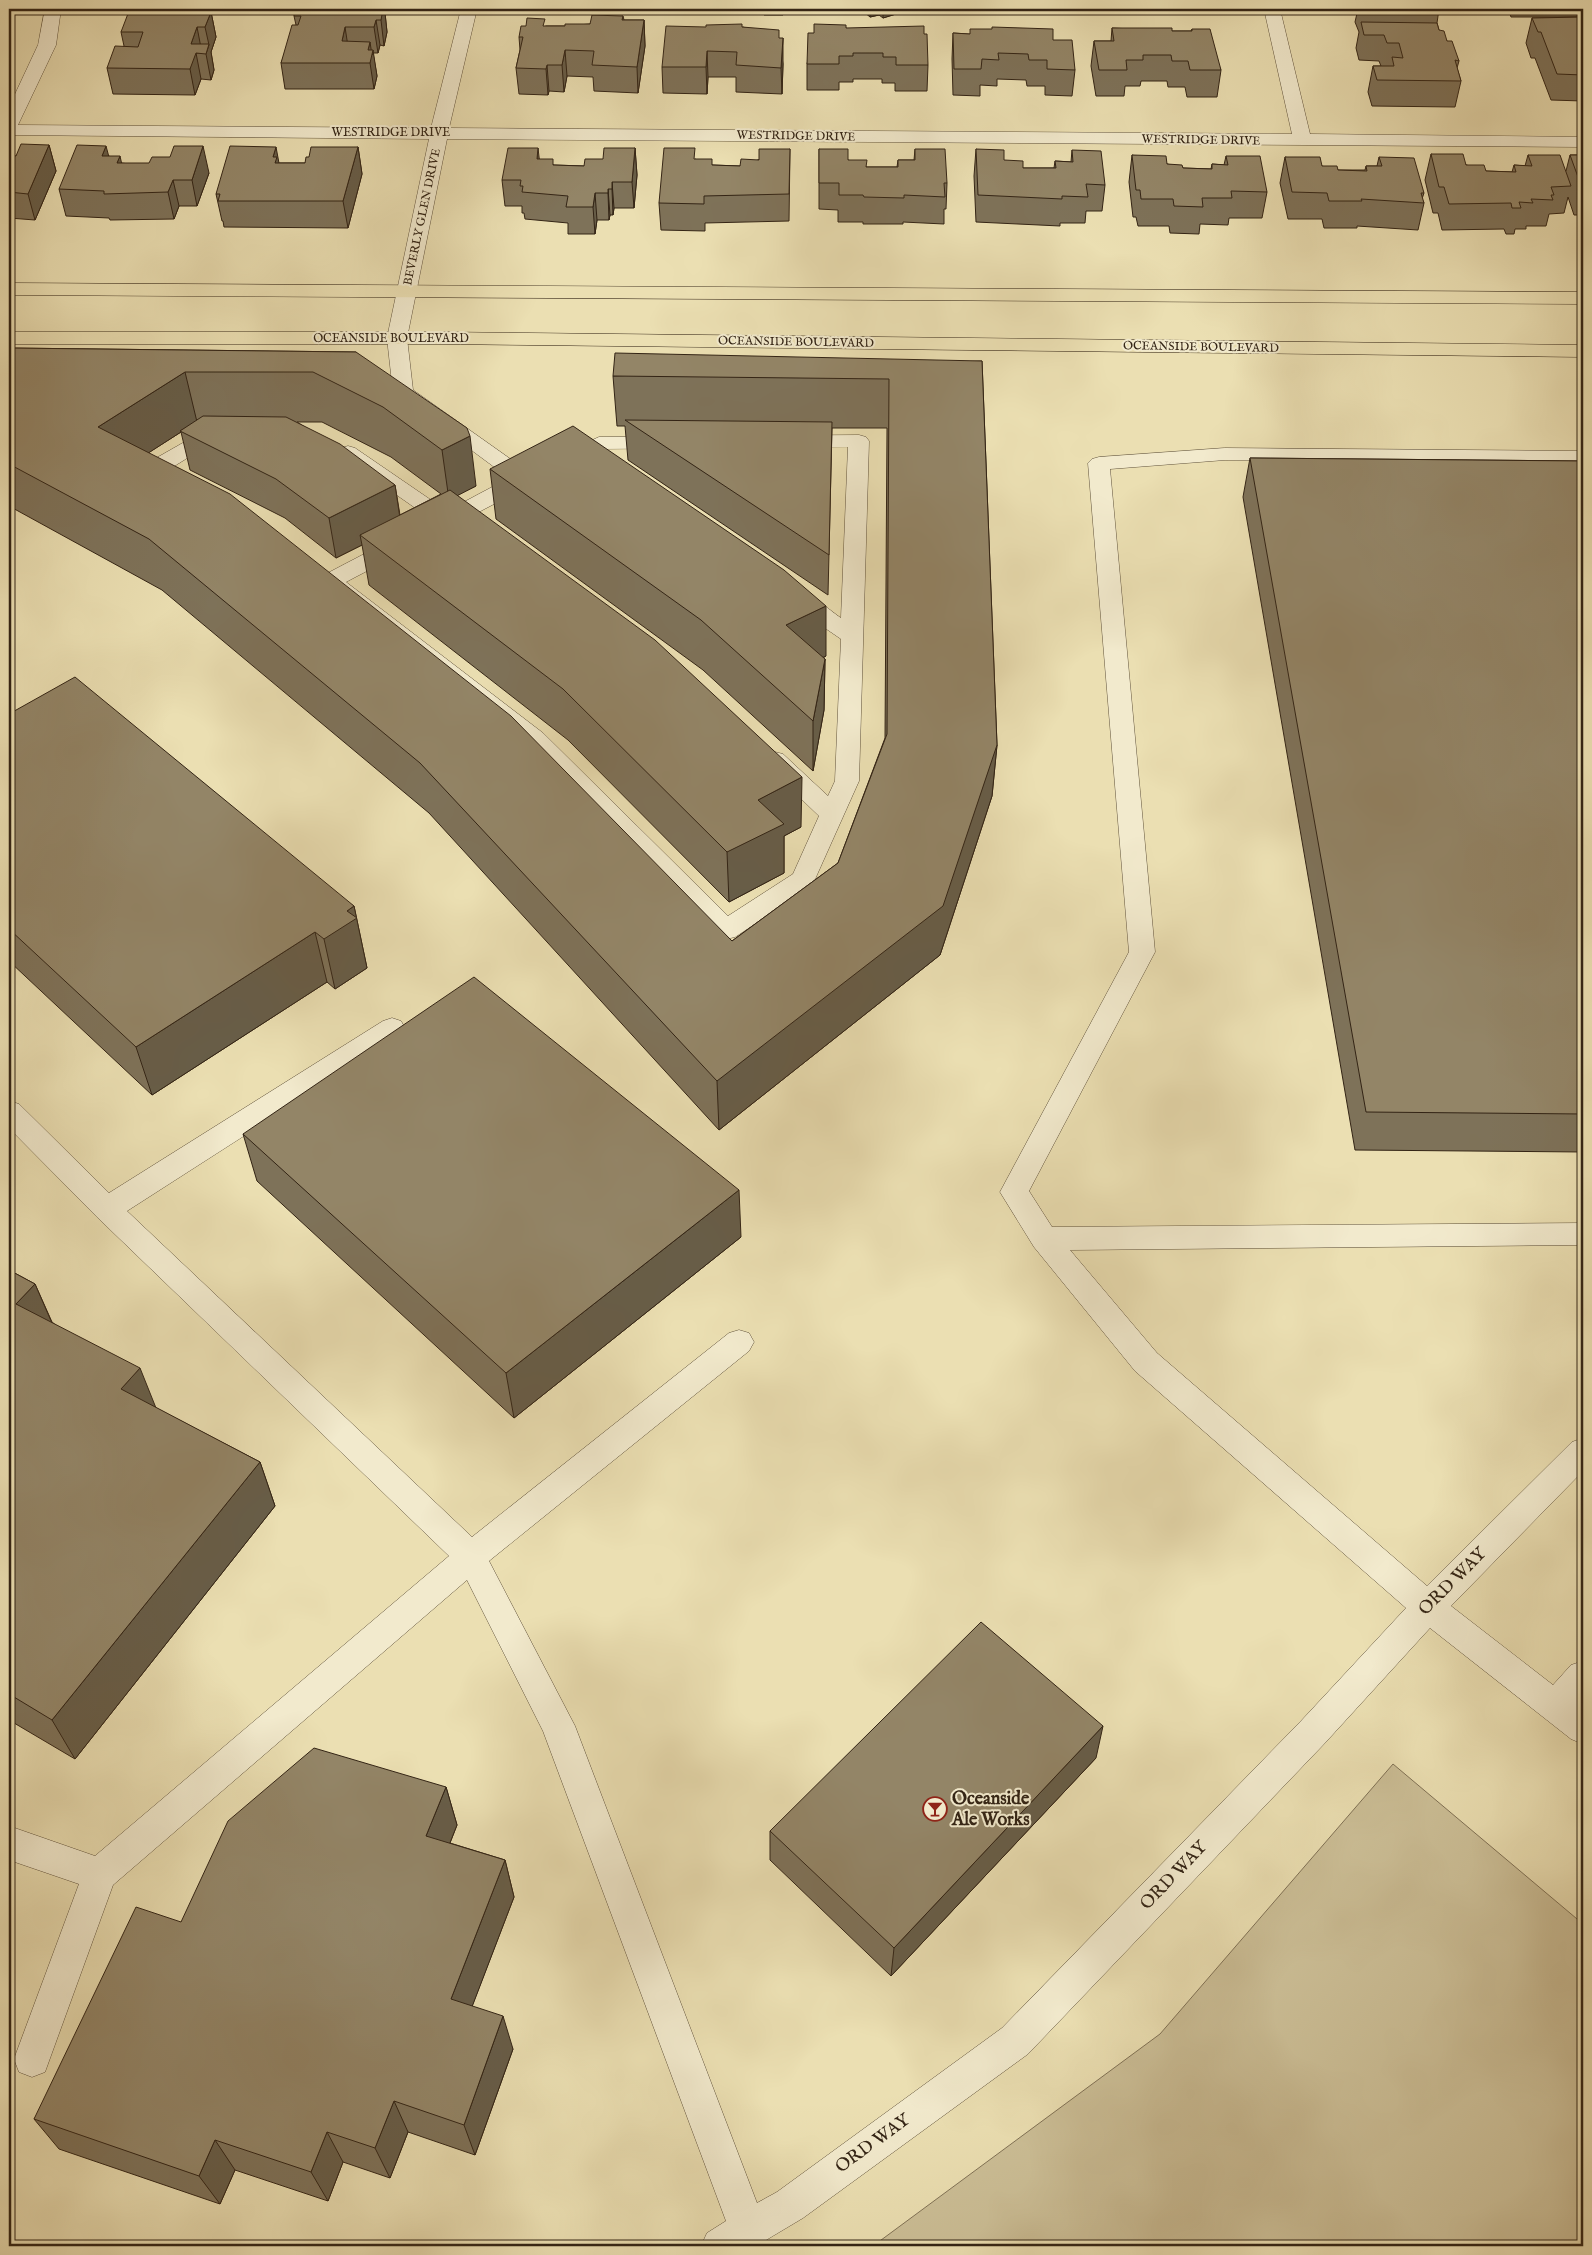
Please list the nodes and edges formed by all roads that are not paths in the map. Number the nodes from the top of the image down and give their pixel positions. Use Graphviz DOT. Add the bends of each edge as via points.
graph roads {
  1 [pos="53,9"];
  2 [pos="469,9"];
  3 [pos="1272,9"];
  4 [pos="9,126"];
  5 [pos="9,130"];
  6 [pos="439,133"];
  7 [pos="1303,141"];
  8 [pos="1583,142"];
  9 [pos="9,289"];
  10 [pos="407,291"];
  11 [pos="1583,298"];
  12 [pos="9,338"];
  13 [pos="397,338"];
  14 [pos="1583,352"];
  15 [pos="238,437"];
  16 [pos="332,440"];
  17 [pos="1583,456"];
  18 [pos="524,479"];
  19 [pos="187,488"];
  20 [pos="461,519"];
  21 [pos="778,585"];
  22 [pos="852,636"];
  23 [pos="761,748"];
  24 [pos="832,814"];
  25 [pos="392,1028"];
  26 [pos="9,1111"];
  27 [pos="107,1209"];
  28 [pos="1583,1234"];
  29 [pos="1044,1239"];
  30 [pos="739,1342"];
  31 [pos="1583,1451"];
  32 [pos="471,1558"];
  33 [pos="1428,1607"];
  34 [pos="1583,1676"];
  35 [pos="1556,1707"];
  36 [pos="1583,1728"];
  37 [pos="9,1843"];
  38 [pos="100,1874"];
  39 [pos="32,2059"];
  40 [pos="734,2238"];
  1 -- 4 [label="street" via="46,45"];
  2 -- 6 [label="street, BEVERLY GLEN DRIVE"];
  3 -- 7 [label="street"];
  5 -- 6 [label="street, WESTRIDGE DRIVE"];
  6 -- 7 [label="street, WESTRIDGE DRIVE"];
  6 -- 10 [label="street, BEVERLY GLEN DRIVE"];
  7 -- 8 [label="street, WESTRIDGE DRIVE"];
  9 -- 10 [label="main road"];
  10 -- 11 [label="main road"];
  10 -- 13 [label="street, BEVERLY GLEN DRIVE"];
  12 -- 13 [label="main road, OCEANSIDE BOULEVARD"];
  13 -- 14 [label="main road, OCEANSIDE BOULEVARD"];
  13 -- 18 [label="street, BEVERLY GLEN DRIVE" via="403,392"];
  15 -- 19 [label="street" via="209,436 152,470"];
  16 -- 20 [label="street"];
  17 -- 29 [label="street" via="1225,454 1099,463 1142,952 1014,1192"];
  18 -- 20 [label="street"];
  18 -- 22 [label="street" via="589,457 599,443 859,442"];
  20 -- 24 [label="street" via="322,576 535,739 726,930 803,880"];
  21 -- 22 [label="street"];
  22 -- 24 [label="street" via="847,781"];
  23 -- 24 [label="street"];
  25 -- 27 [label="street"];
  26 -- 27 [label="street"];
  27 -- 32 [label="street"];
  28 -- 29 [label="street"];
  29 -- 33 [label="street" via="1146,1362"];
  30 -- 32 [label="street"];
  31 -- 33 [label="street, ORD WAY"];
  32 -- 38 [label="street"];
  32 -- 40 [label="street" via="558,1726"];
  33 -- 35 [label="street"];
  33 -- 40 [label="street, ORD WAY" via="1313,1732 1015,2041 790,2205"];
  34 -- 35 [label="street"];
  35 -- 36 [label="street"];
  37 -- 38 [label="street"];
  38 -- 39 [label="street"];
}
